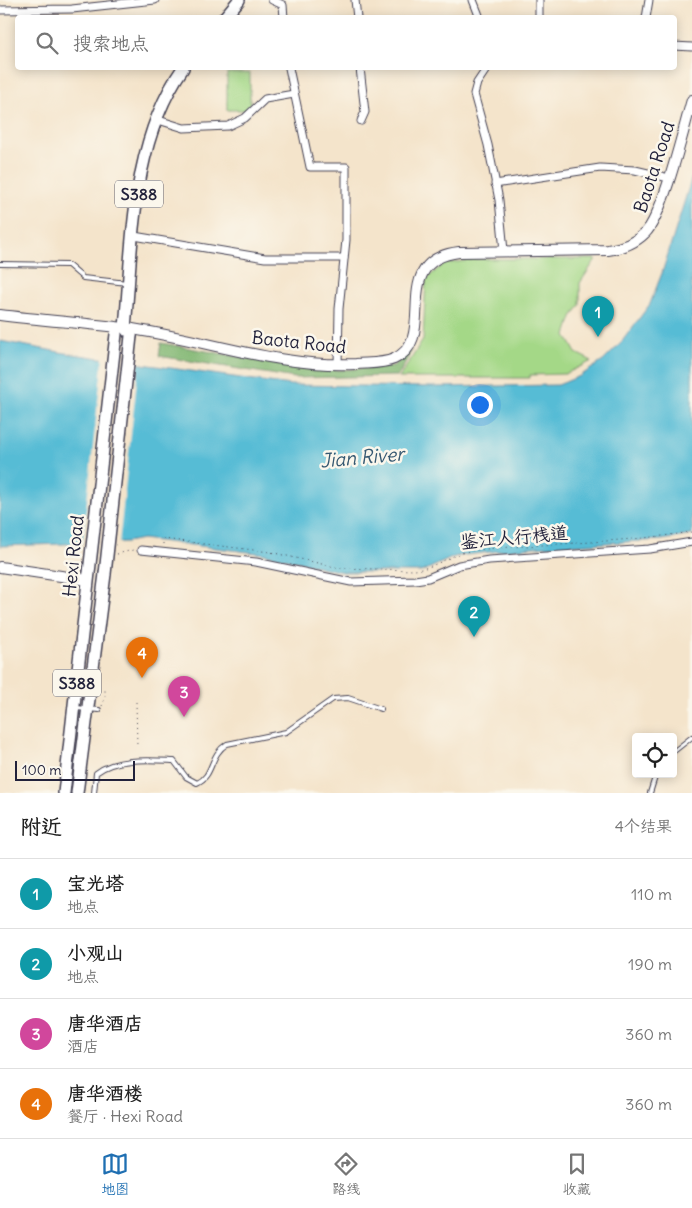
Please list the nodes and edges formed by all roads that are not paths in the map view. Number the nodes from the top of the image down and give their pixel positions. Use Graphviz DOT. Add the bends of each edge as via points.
graph roads {
  1 [pos="155,0"];
  2 [pos="239,0"];
  3 [pos="272,0"];
  4 [pos="355,0"];
  5 [pos="473,0"];
  6 [pos="539,0"];
  7 [pos="649,0"];
  8 [pos="0,10"];
  9 [pos="226,15"];
  10 [pos="284,15"];
  11 [pos="357,15"];
  12 [pos="479,15"];
  13 [pos="539,15"];
  14 [pos="646,15"];
  15 [pos="677,46"];
  16 [pos="692,48"];
  17 [pos="182,70"];
  18 [pos="289,70"];
  19 [pos="360,70"];
  20 [pos="486,70"];
  21 [pos="294,94"];
  22 [pos="692,100"];
  23 [pos="155,119"];
  24 [pos="360,121"];
  25 [pos="669,178"];
  26 [pos="495,184"];
  27 [pos="134,236"];
  28 [pos="504,251"];
  29 [pos="344,258"];
  30 [pos="0,264"];
  31 [pos="129,283"];
  32 [pos="0,315"];
  33 [pos="124,333"];
  34 [pos="338,365"];
  35 [pos="692,542"];
  36 [pos="141,550"];
  37 [pos="0,567"];
  38 [pos="89,576"];
  39 [pos="74,708"];
  40 [pos="381,709"];
  41 [pos="93,710"];
  42 [pos="71,725"];
  43 [pos="86,726"];
  44 [pos="692,737"];
  45 [pos="677,749"];
  46 [pos="655,778"];
  47 [pos="64,793"];
  48 [pos="77,793"];
  49 [pos="94,793"];
  50 [pos="650,793"];
  1 -- 8 [label="street" via="72,9"];
  2 -- 9 [label="main road"];
  3 -- 10 [label="street" via="283,5"];
  4 -- 11 [label="street"];
  5 -- 12 [label="street"];
  6 -- 13 [label="street"];
  7 -- 14 [label="street"];
  15 -- 16 [label="street"];
  17 -- 23 [label="main road, Hexi Road / S388" via="170,86"];
  18 -- 21 [label="street"];
  19 -- 24 [label="street" via="365,112"];
  20 -- 26 [label="street" via="474,94"];
  21 -- 23 [label="street" via="266,100 245,118 228,126 184,128"];
  21 -- 29 [label="street" via="310,167 346,167"];
  22 -- 25 [label="street, Baota Road"];
  23 -- 27 [label="main road, Hexi Road / S388" via="144,161"];
  25 -- 26 [label="street" via="635,170 600,168"];
  25 -- 28 [label="street, Baota Road" via="654,222 646,233 622,248"];
  26 -- 28 [label="street"];
  27 -- 29 [label="street" via="265,258"];
  27 -- 31 [label="main road, Hexi Road / S388"];
  28 -- 34 [label="street, Baota Road" via="459,252 439,257 422,274 417,285 416,326 412,343 405,351 388,361"];
  29 -- 34 [label="street"];
  30 -- 31 [label="lane" via="68,264 83,278"];
  31 -- 33 [label="main road, Hexi Road / S388"];
  32 -- 33 [label="street, Baota Road"];
  33 -- 34 [label="street, Baota Road" via="263,357"];
  33 -- 38 [label="main road, Hexi Road / S388, bridge"];
  33 -- 41 [label="main road, Hexi Road / S388, bridge"];
  35 -- 36 [label="street" via="650,549 489,560 459,565 428,578 351,582 262,563"];
  37 -- 38 [label="street"];
  38 -- 39 [label="main road, Hexi Road / S388"];
  39 -- 41 [label="lane"];
  39 -- 42 [label="main road, Hexi Road / S388"];
  40 -- 49 [label="lane" via="348,698 333,699 286,732 227,744 219,749 205,778 197,783 186,777 174,761 125,763 102,768 96,773"];
  41 -- 43 [label="main road, Hexi Road / S388"];
  42 -- 43 [label="main road"];
  42 -- 47 [label="main road, Hexi Road / S388"];
  43 -- 48 [label="main road, Hexi Road / S388"];
  44 -- 45 [label="lane"];
  46 -- 50 [label="lane"];
}
